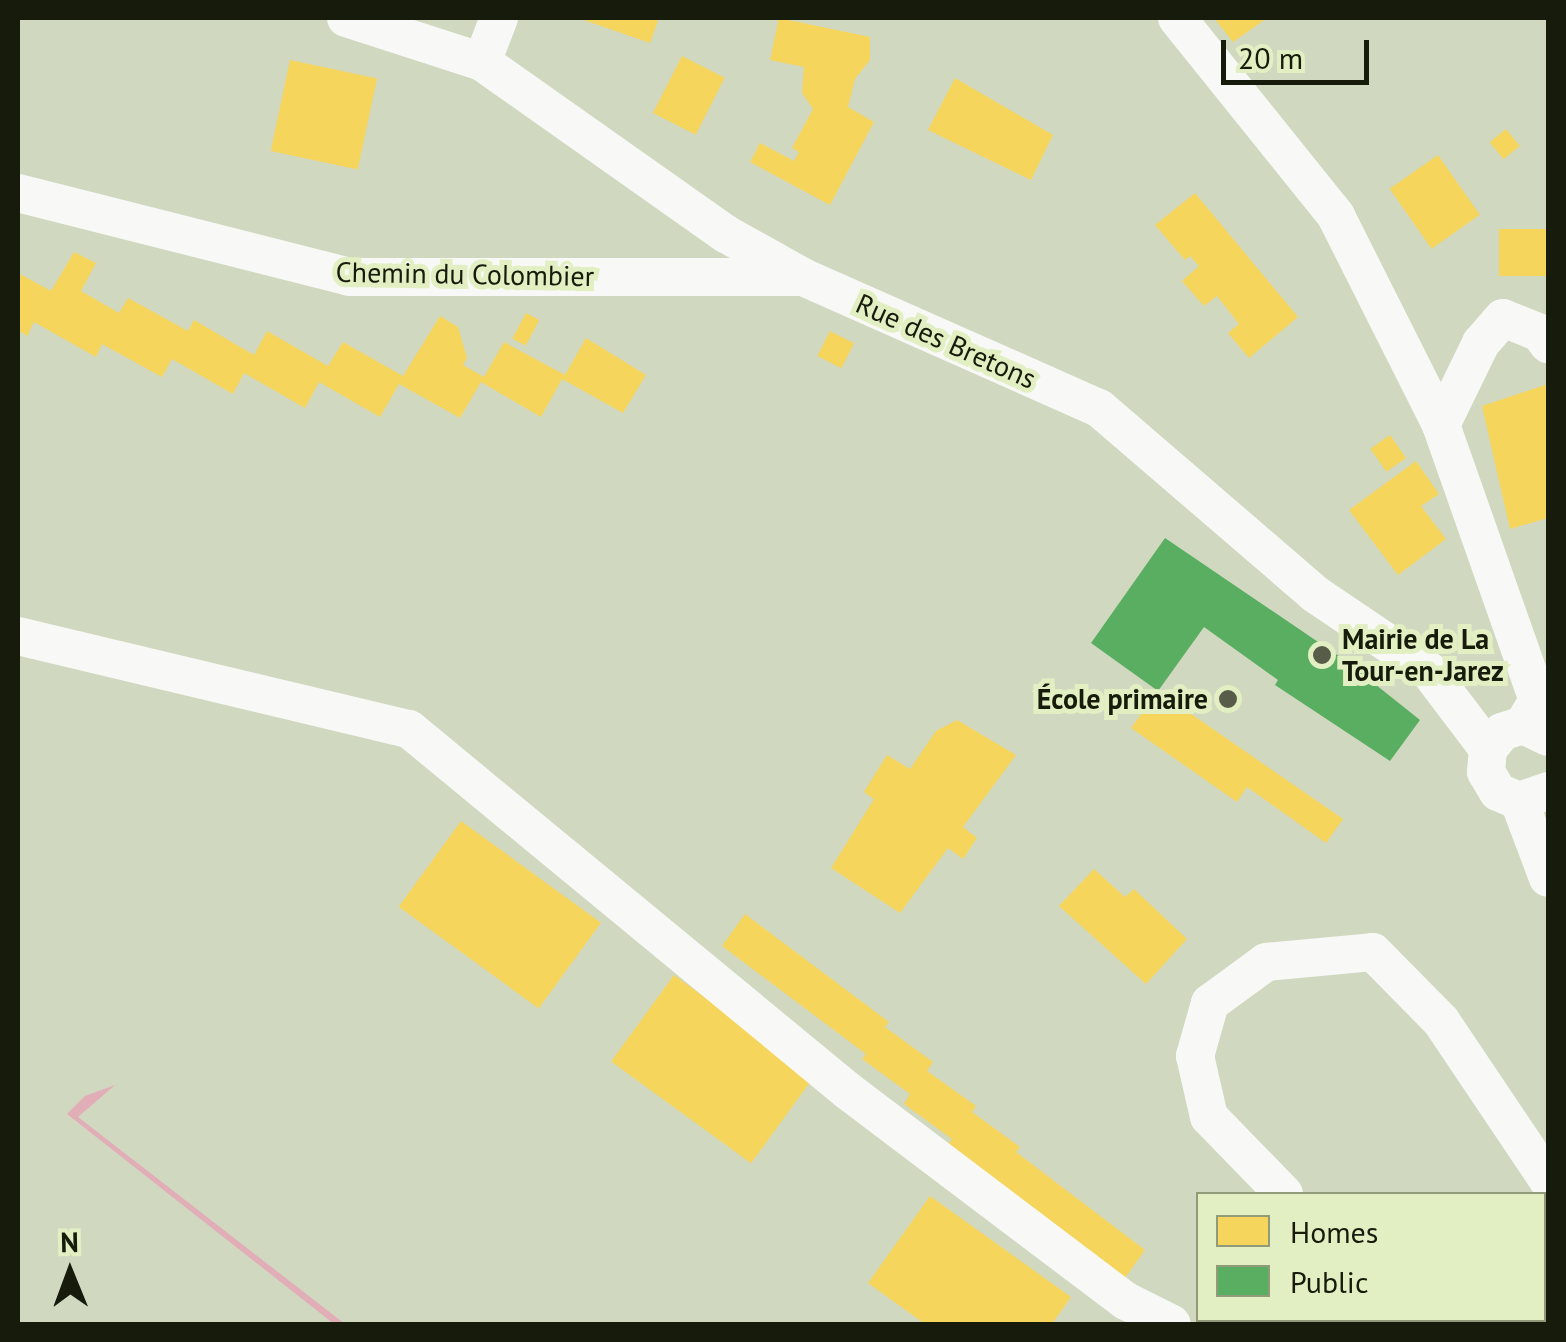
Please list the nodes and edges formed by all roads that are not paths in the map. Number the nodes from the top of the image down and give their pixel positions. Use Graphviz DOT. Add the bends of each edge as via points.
graph roads {
  1 [pos="346,18"];
  2 [pos="499,18"];
  3 [pos="1176,18"];
  4 [pos="482,62"];
  5 [pos="18,193"];
  6 [pos="803,277"];
  7 [pos="1548,344"];
  8 [pos="1441,425"];
  9 [pos="18,636"];
  10 [pos="1536,731"];
  11 [pos="1488,749"];
  12 [pos="1534,796"];
  13 [pos="1548,878"];
  14 [pos="1548,1180"];
  15 [pos="1282,1192"];
  16 [pos="1172,1324"];
  1 -- 4 [label="street, Rue des Bretons"];
  2 -- 4 [label="street"];
  3 -- 8 [label="street" via="1336,216"];
  4 -- 6 [label="street, Rue des Bretons" via="726,234"];
  5 -- 6 [label="street, Chemin du Colombier" via="348,277"];
  6 -- 11 [label="street, Rue des Bretons" via="1099,408 1315,594 1428,671"];
  7 -- 8 [label="street" via="1540,333 1504,318 1481,343"];
  8 -- 10 [label="street" via="1538,700"];
  9 -- 16 [label="street" via="409,729 848,1092 1126,1301"];
  10 -- 11 [label="street" via="1502,732"];
  11 -- 12 [label="street, Rue des Bretons" via="1492,782"];
  12 -- 13 [label="street, Rue des Bretons"];
  14 -- 15 [label="street" via="1441,1022 1373,952 1266,962 1210,1004 1195,1056 1210,1117"];
}
